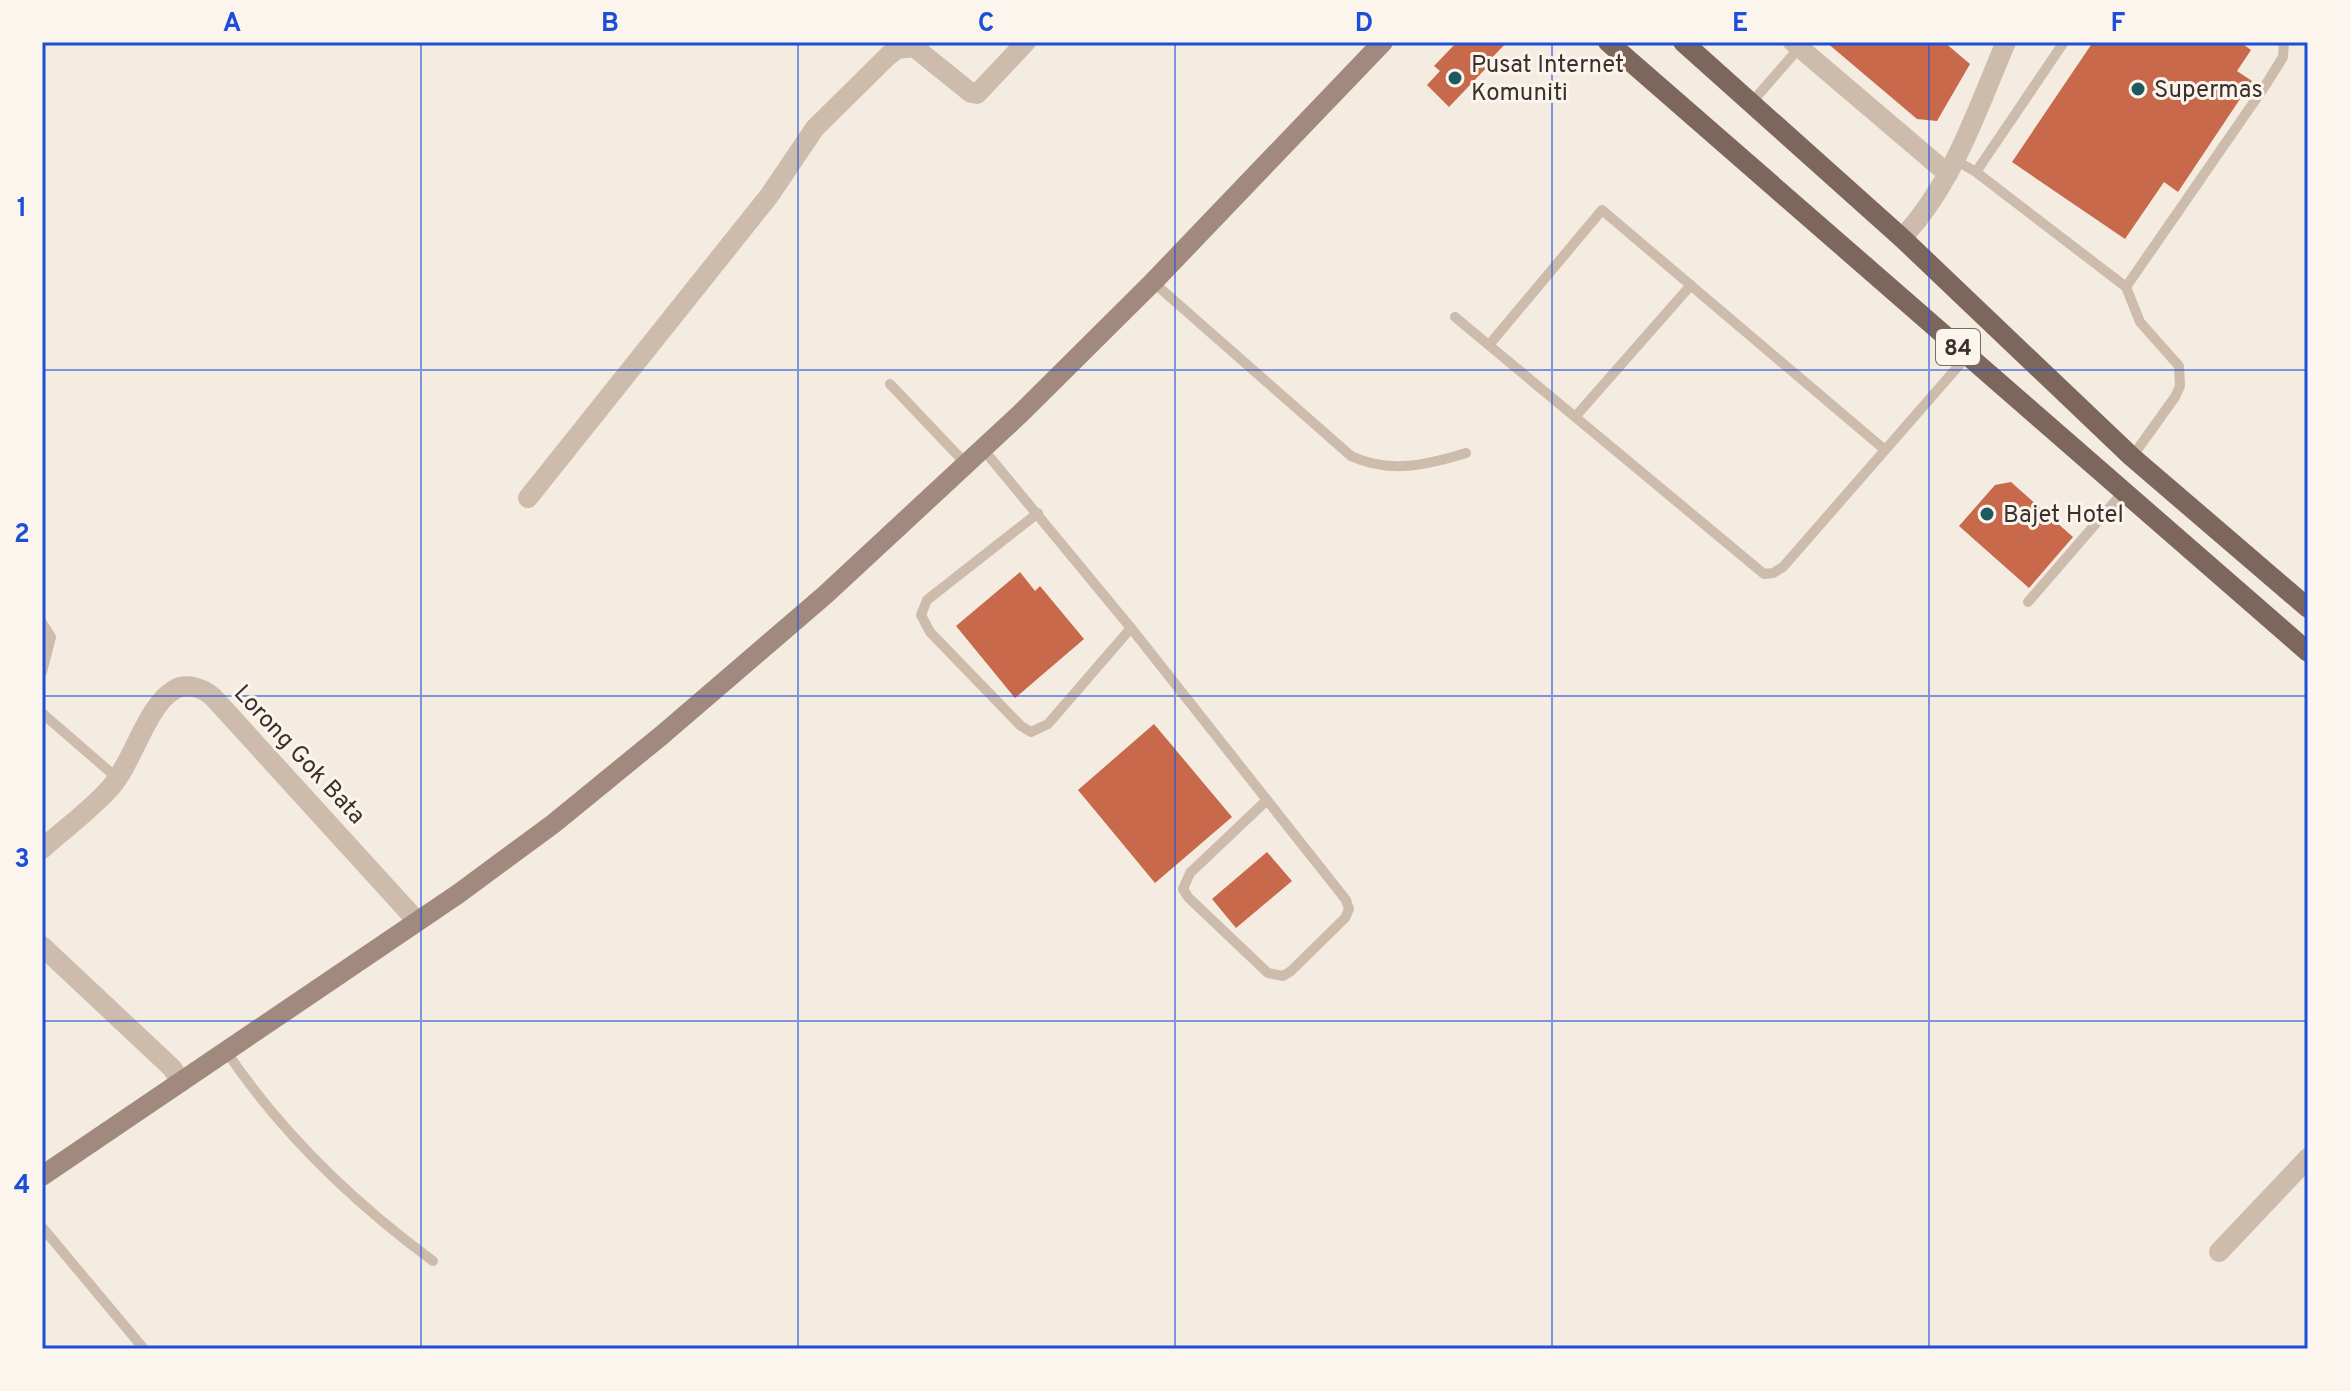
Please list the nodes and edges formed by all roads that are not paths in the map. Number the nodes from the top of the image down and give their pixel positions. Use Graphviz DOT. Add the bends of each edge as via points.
graph roads {
  1 [pos="1026,42"];
  2 [pos="1383,42"];
  3 [pos="1608,42"];
  4 [pos="1664,42"];
  5 [pos="2006,42"];
  6 [pos="2064,42"];
  7 [pos="2284,42"];
  8 [pos="1797,45"];
  9 [pos="1689,48"];
  10 [pos="1751,103"];
  11 [pos="1951,167"];
  12 [pos="1976,172"];
  13 [pos="1902,238"];
  14 [pos="1153,282"];
  15 [pos="1691,285"];
  16 [pos="2126,287"];
  17 [pos="1455,317"];
  18 [pos="1489,345"];
  19 [pos="1968,355"];
  20 [pos="890,384"];
  21 [pos="1575,417"];
  22 [pos="983,449"];
  23 [pos="1885,450"];
  24 [pos="1466,453"];
  25 [pos="2132,457"];
  26 [pos="967,465"];
  27 [pos="2124,491"];
  28 [pos="528,498"];
  29 [pos="1038,513"];
  30 [pos="2028,602"];
  31 [pos="2308,608"];
  32 [pos="42,623"];
  33 [pos="1131,628"];
  34 [pos="2308,652"];
  35 [pos="42,672"];
  36 [pos="42,713"];
  37 [pos="117,778"];
  38 [pos="1267,800"];
  39 [pos="42,849"];
  40 [pos="417,921"];
  41 [pos="42,946"];
  42 [pos="226,1051"];
  43 [pos="181,1082"];
  44 [pos="2308,1158"];
  45 [pos="42,1176"];
  46 [pos="42,1227"];
  47 [pos="2219,1252"];
  48 [pos="433,1261"];
  49 [pos="144,1349"];
  1 -- 28 [label="street" via="977,94 914,47 888,56 815,128 769,196"];
  2 -- 14 [label="main road"];
  3 -- 19 [label="main road, 84"];
  4 -- 9 [label="main road"];
  5 -- 11 [label="street"];
  6 -- 12 [label="lane"];
  7 -- 16 [label="lane" via="2283,57 2265,86"];
  8 -- 10 [label="lane"];
  8 -- 11 [label="street"];
  9 -- 10 [label="main road, 84"];
  10 -- 13 [label="main road, 84"];
  11 -- 12 [label="lane"];
  11 -- 13 [label="street"];
  12 -- 16 [label="lane"];
  13 -- 25 [label="main road, 84"];
  14 -- 22 [label="main road"];
  14 -- 24 [label="lane" via="1351,456 1398,467"];
  15 -- 18 [label="lane" via="1602,210"];
  15 -- 21 [label="lane"];
  15 -- 23 [label="lane"];
  16 -- 25 [label="lane" via="2140,322 2179,366 2181,376 2175,397"];
  17 -- 18 [label="lane"];
  18 -- 21 [label="lane"];
  19 -- 23 [label="lane"];
  19 -- 27 [label="main road, 84"];
  20 -- 26 [label="lane"];
  21 -- 23 [label="lane" via="1764,574 1783,567"];
  22 -- 26 [label="main road"];
  22 -- 29 [label="lane"];
  25 -- 31 [label="main road, 84"];
  26 -- 40 [label="main road" via="662,735 547,829"];
  27 -- 30 [label="lane"];
  27 -- 34 [label="main road, 84"];
  29 -- 33 [label="lane"];
  29 -- 33 [label="lane" via="927,600 921,615 930,632 1031,732 1048,724"];
  32 -- 35 [label="lane" via="51,637"];
  33 -- 38 [label="lane"];
  36 -- 37 [label="lane"];
  37 -- 39 [label="street, Lorong Gok Bata"];
  37 -- 40 [label="street, Lorong Gok Bata" via="160,701 175,688 202,689"];
  38 -- 38 [label="lane" via="1349,909 1283,976 1268,973 1183,889 1190,873"];
  40 -- 42 [label="main road"];
  41 -- 43 [label="street"];
  42 -- 43 [label="main road"];
  42 -- 48 [label="lane" via="271,1112 331,1177"];
  43 -- 45 [label="main road"];
  44 -- 47 [label="street"];
  46 -- 49 [label="lane"];
}
